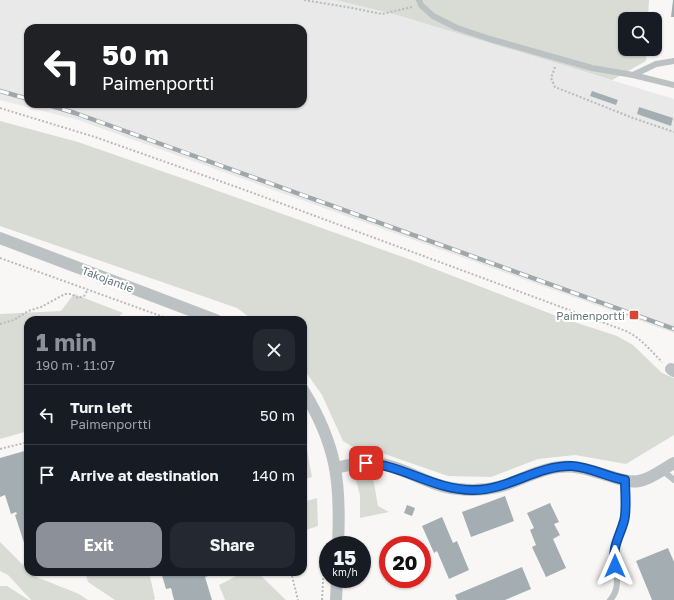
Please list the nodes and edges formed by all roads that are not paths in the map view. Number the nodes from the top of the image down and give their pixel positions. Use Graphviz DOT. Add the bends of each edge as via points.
graph roads {
  1 [pos="420,3"];
  2 [pos="674,61"];
  3 [pos="633,74"];
  4 [pos="674,85"];
  5 [pos="0,238"];
  6 [pos="205,316"];
  7 [pos="307,396"];
  8 [pos="674,463"];
  9 [pos="336,468"];
  10 [pos="662,470"];
  11 [pos="625,480"];
  12 [pos="674,480"];
  13 [pos="338,536"];
  14 [pos="337,588"];
  15 [pos="336,600"];
  16 [pos="610,600"];
  1 -- 3 [label="lane" via="432,16 457,28 592,68"];
  2 -- 3 [label="lane" via="656,64"];
  3 -- 4 [label="lane"];
  5 -- 6 [label="street, Takojantie"];
  7 -- 9 [label="street" via="329,442"];
  8 -- 10 [label="street"];
  9 -- 11 [label="street" via="376,464 398,469 449,488 472,490 499,487 542,470 572,466"];
  9 -- 13 [label="street" via="339,494"];
  10 -- 11 [label="street" via="640,481"];
  10 -- 12 [label="lane"];
  11 -- 16 [label="lane" via="625,520 613,554 617,577 615,596"];
  14 -- 15 [label="street"];
}
